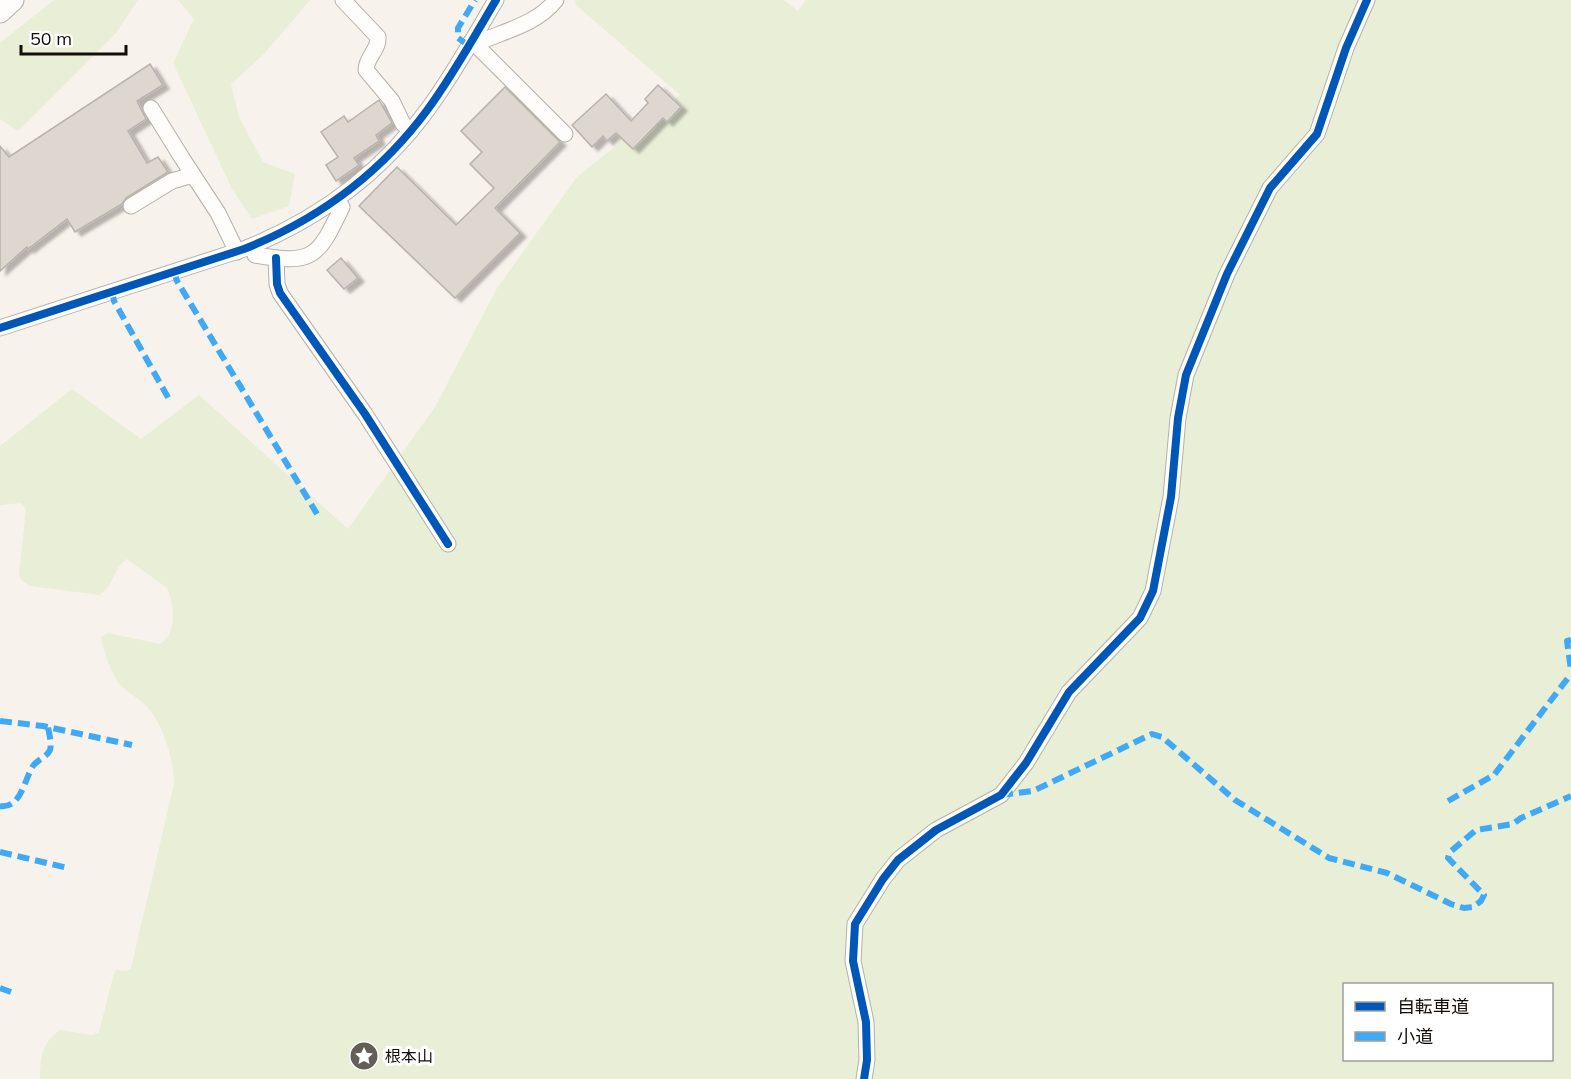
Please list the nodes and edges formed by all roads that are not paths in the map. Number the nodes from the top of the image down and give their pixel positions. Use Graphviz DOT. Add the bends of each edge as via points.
graph roads {
  1 [pos="13,0"];
  2 [pos="343,0"];
  3 [pos="495,0"];
  4 [pos="556,0"];
  5 [pos="1366,0"];
  6 [pos="0,12"];
  7 [pos="474,45"];
  8 [pos="151,108"];
  9 [pos="411,131"];
  10 [pos="565,134"];
  11 [pos="193,175"];
  12 [pos="337,199"];
  13 [pos="131,206"];
  14 [pos="252,246"];
  15 [pos="237,252"];
  16 [pos="276,258"];
  17 [pos="0,328"];
  18 [pos="448,544"];
  19 [pos="864,1079"];
  1 -- 6 [label="highway"];
  2 -- 9 [label="street" via="378,37 366,70"];
  3 -- 7 [label="street"];
  4 -- 7 [label="street" via="532,21"];
  5 -- 19 [label="street" via="1317,134 1270,188 1227,274 1186,375 1171,497 1153,591 1140,618 1068,692 1026,763 1001,795 936,830 898,860 855,924 853,961 866,1022"];
  7 -- 9 [label="street"];
  7 -- 10 [label="street"];
  8 -- 11 [label="street"];
  9 -- 12 [label="street"];
  11 -- 13 [label="street" via="172,181"];
  11 -- 15 [label="street"];
  12 -- 14 [label="street"];
  12 -- 16 [label="street" via="342,207 320,248 303,258"];
  14 -- 15 [label="street"];
  14 -- 16 [label="street" via="255,255"];
  15 -- 17 [label="street"];
  16 -- 18 [label="street" via="280,293 365,414"];
}
